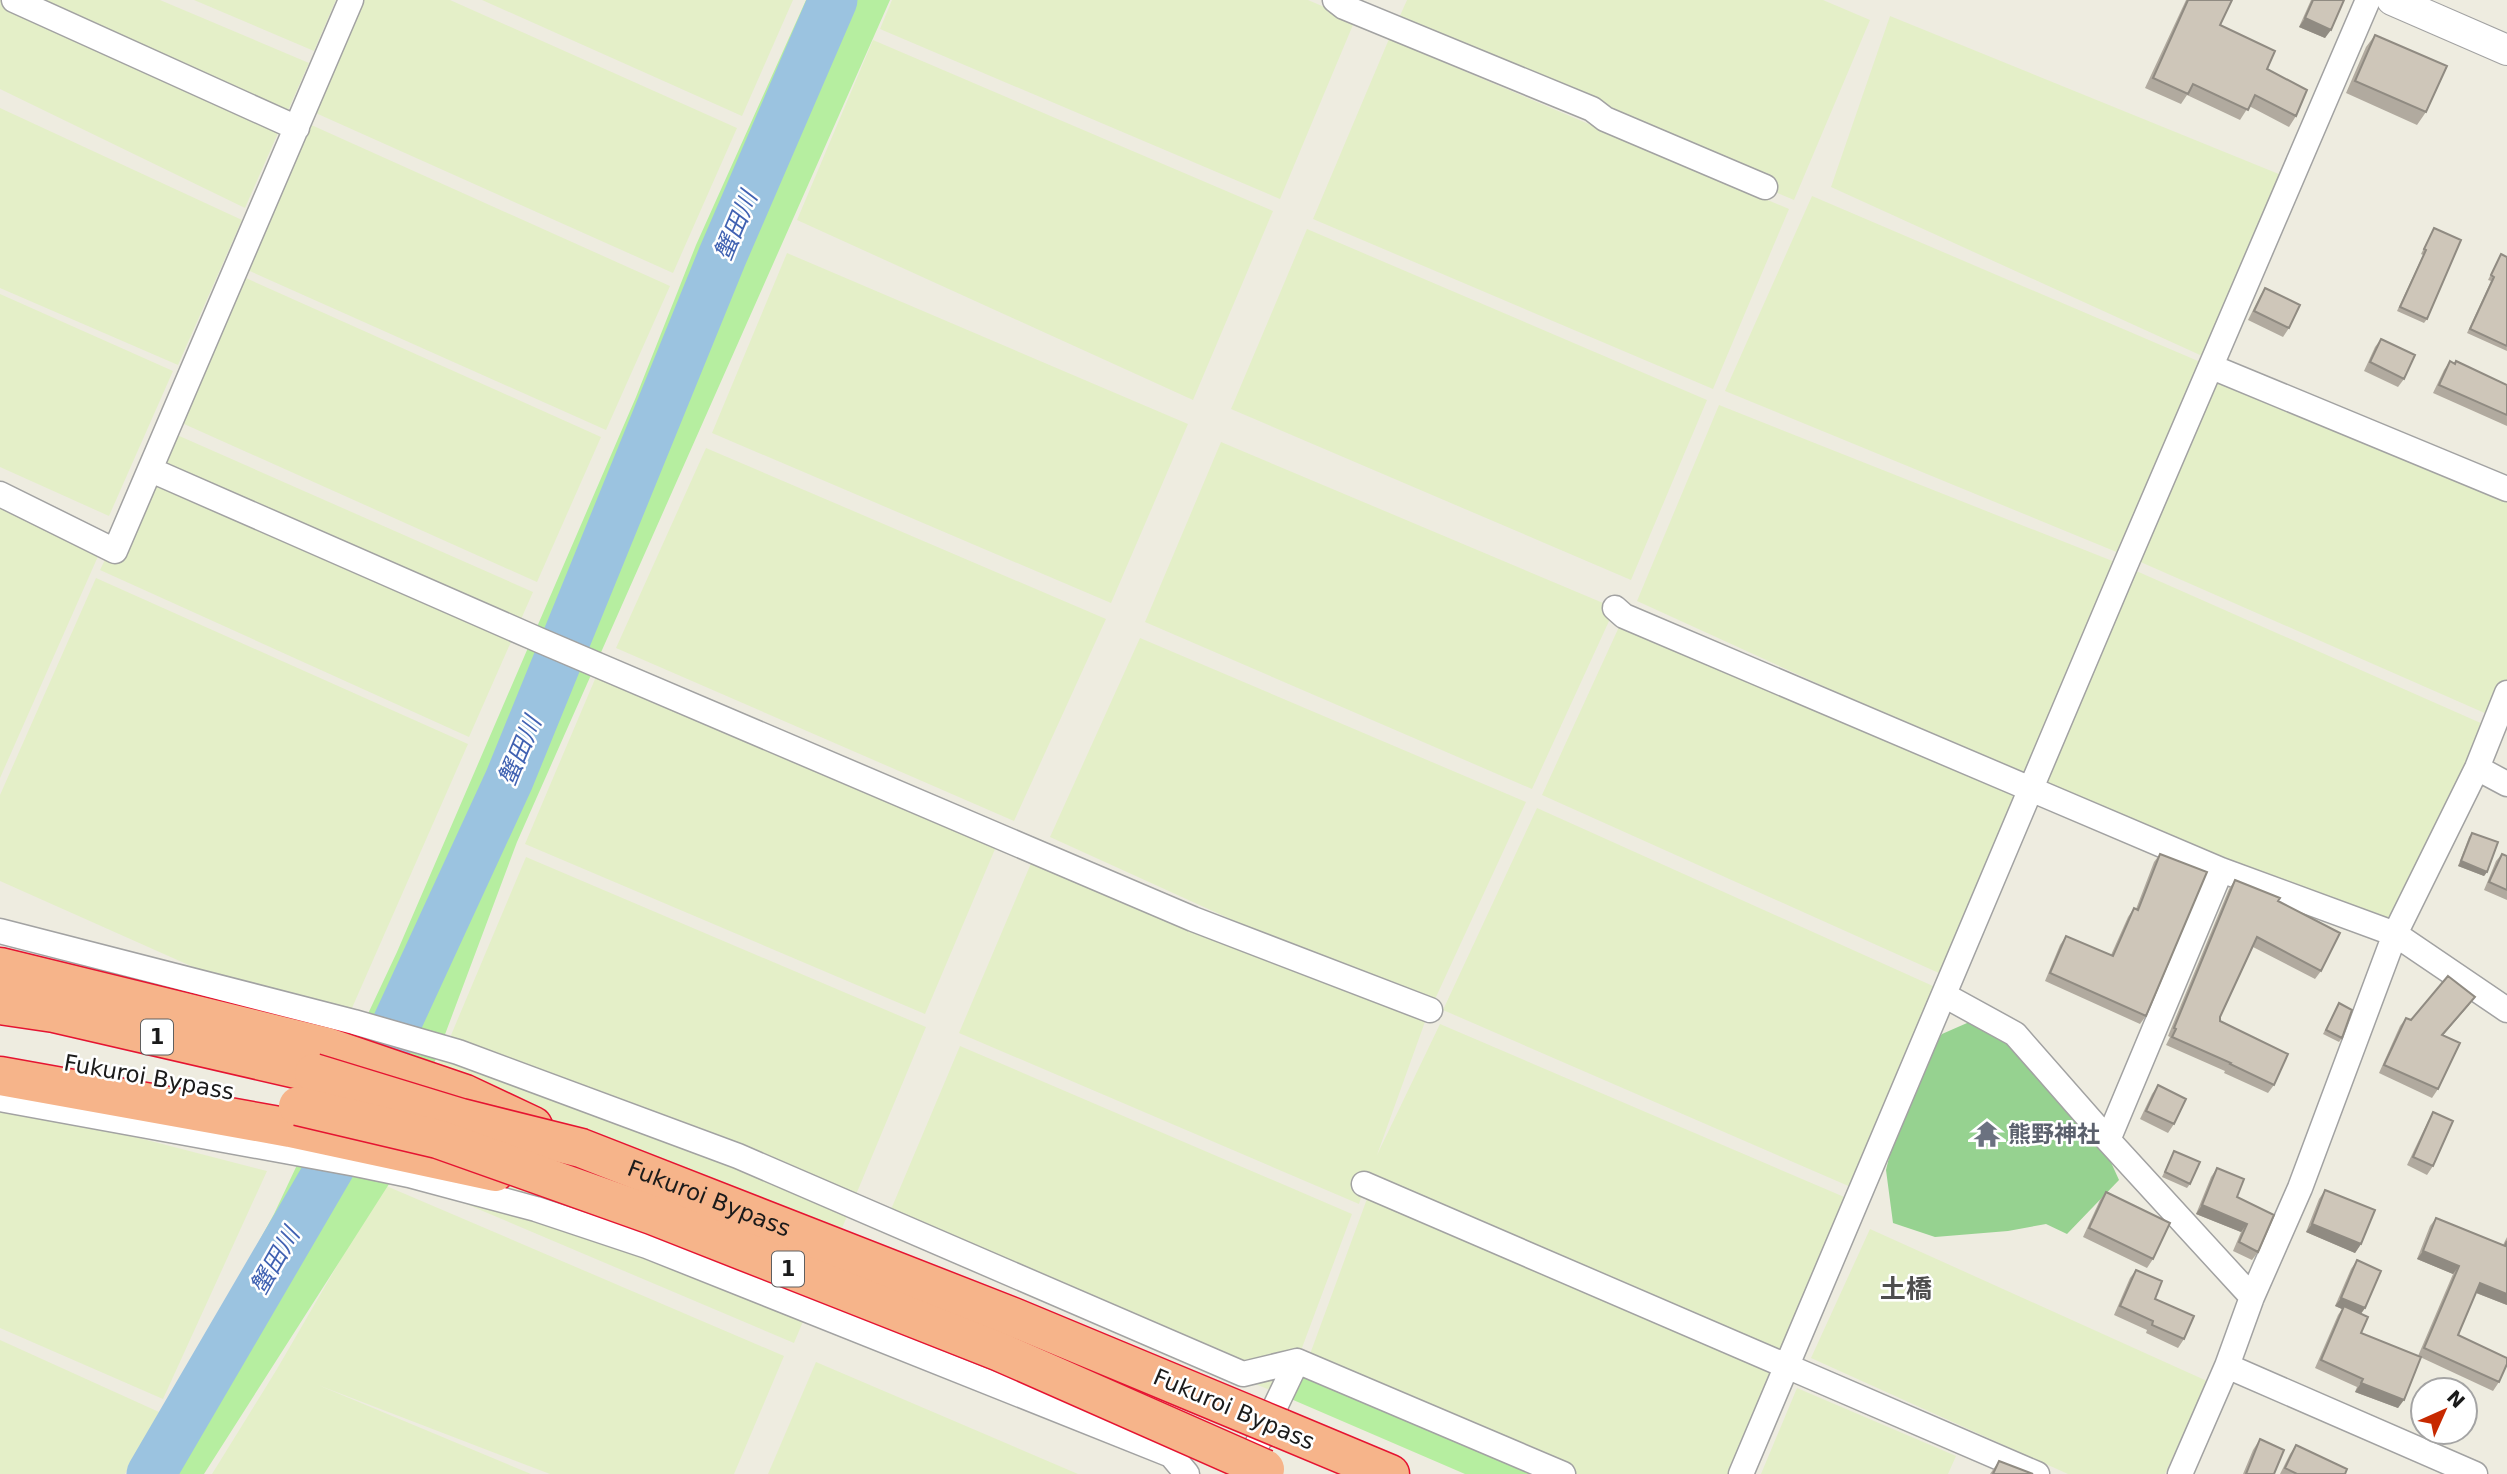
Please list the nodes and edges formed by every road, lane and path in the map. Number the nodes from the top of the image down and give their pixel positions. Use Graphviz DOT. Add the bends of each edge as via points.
graph roads {
  1 [pos="14,0"];
  2 [pos="351,0"];
  3 [pos="1335,0"];
  4 [pos="2368,0"];
  5 [pos="2392,0"];
  6 [pos="2507,50"];
  7 [pos="298,128"];
  8 [pos="1765,187"];
  9 [pos="2212,367"];
  10 [pos="151,470"];
  11 [pos="2507,489"];
  12 [pos="0,494"];
  13 [pos="1615,608"];
  14 [pos="2507,693"];
  15 [pos="2477,768"];
  16 [pos="2507,784"];
  17 [pos="2032,789"];
  18 [pos="2221,870"];
  19 [pos="0,931"];
  20 [pos="2395,934"];
  21 [pos="0,967"];
  22 [pos="1944,995"];
  23 [pos="0,1005"];
  24 [pos="1430,1010"];
  25 [pos="2507,1010"];
  26 [pos="0,1052"];
  27 [pos="0,1076"];
  28 [pos="0,1099"];
  29 [pos="306,1102"];
  30 [pos="2108,1140"];
  31 [pos="1364,1184"];
  32 [pos="2252,1297"];
  33 [pos="1297,1361"];
  34 [pos="1787,1365"];
  35 [pos="2227,1366"];
  36 [pos="1262,1472"];
  37 [pos="1187,1474"];
  38 [pos="1390,1474"];
  39 [pos="1563,1474"];
  40 [pos="1741,1474"];
  41 [pos="2037,1474"];
  42 [pos="2180,1474"];
  43 [pos="2474,1474"];
  1 -- 7 [label="street"];
  2 -- 7 [label="street"];
  3 -- 8 [label="street"];
  4 -- 9 [label="street"];
  5 -- 6 [label="street"];
  7 -- 10 [label="street"];
  9 -- 11 [label="street"];
  9 -- 17 [label="street"];
  10 -- 12 [label="street" via="115,551"];
  10 -- 24 [label="street" via="1193,919"];
  13 -- 17 [label="street" via="1624,616"];
  14 -- 15 [label="street"];
  15 -- 16 [label="street"];
  15 -- 20 [label="street"];
  17 -- 18 [label="street"];
  17 -- 22 [label="street"];
  18 -- 20 [label="street"];
  18 -- 30 [label="street"];
  19 -- 33 [label="street" via="458,1052 738,1156 1243,1374"];
  20 -- 25 [label="street"];
  20 -- 32 [label="street" via="2301,1188"];
  21 -- 29 [label="highway"];
  22 -- 30 [label="street" via="2014,1034"];
  22 -- 34 [label="street"];
  23 -- 29 [label="highway, Fukuroi Bypass / 1" via="54,1013"];
  26 -- 29 [label="highway, Fukuroi Bypass / 1"];
  27 -- 29 [label="highway"];
  28 -- 29 [label="street"];
  29 -- 36 [label="highway, Fukuroi Bypass / 1, bridge" via="439,1139 652,1215 1000,1353"];
  29 -- 37 [label="street" via="383,1171 536,1209 647,1246 1171,1455"];
  29 -- 38 [label="highway, Fukuroi Bypass / 1, bridge" via="461,1118 581,1148 1013,1317"];
  30 -- 32 [label="street"];
  31 -- 34 [label="street"];
  32 -- 35 [label="street"];
  33 -- 36 [label="street"];
  33 -- 39 [label="street"];
  34 -- 40 [label="street"];
  34 -- 41 [label="street"];
  35 -- 42 [label="street"];
  35 -- 43 [label="street"];
}
